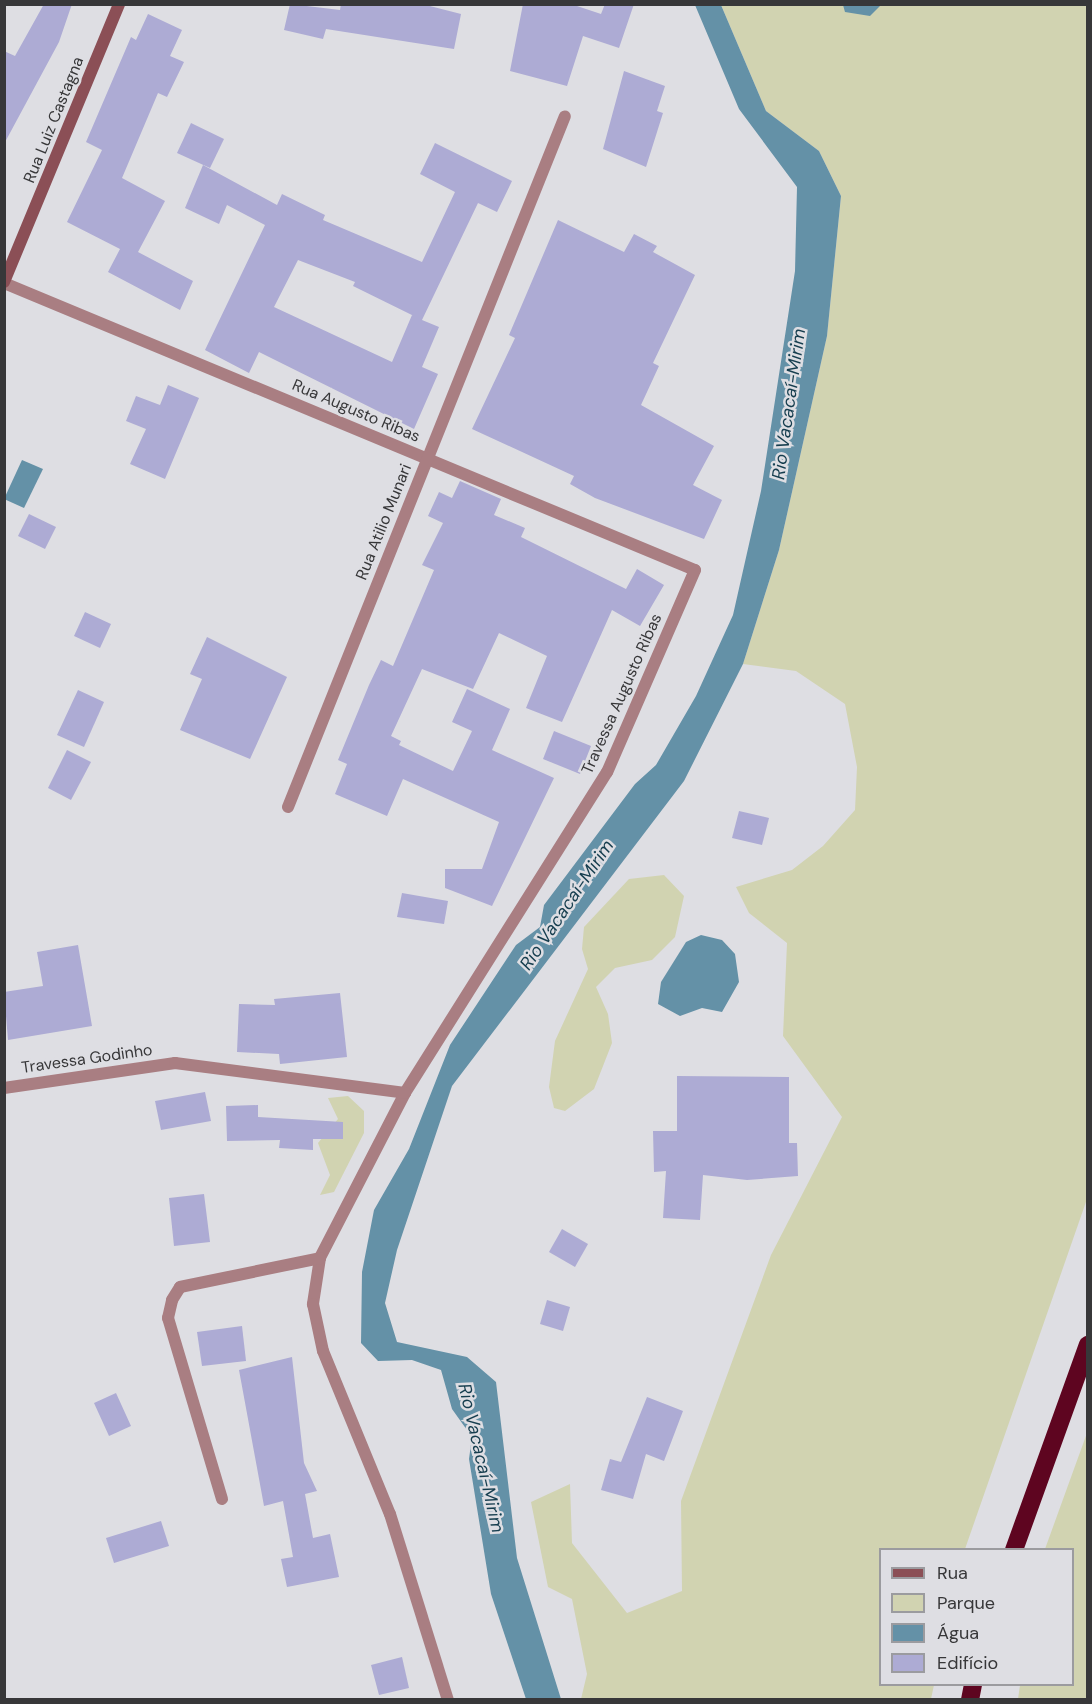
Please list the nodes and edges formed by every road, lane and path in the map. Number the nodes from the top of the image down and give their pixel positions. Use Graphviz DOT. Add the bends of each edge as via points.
graph roads {
  1 [pos="119,4"];
  2 [pos="565,116"];
  3 [pos="4,283"];
  4 [pos="427,459"];
  5 [pos="695,570"];
  6 [pos="288,807"];
  7 [pos="4,1088"];
  8 [pos="405,1093"];
  9 [pos="320,1258"];
  10 [pos="1088,1345"];
  11 [pos="222,1499"];
  12 [pos="1015,1548"];
  13 [pos="448,1700"];
  1 -- 3 [label="street, Rua Luiz Castagna"];
  2 -- 4 [label="street, Rua Atilio Munari"];
  3 -- 4 [label="street, Rua Augusto Ribas"];
  4 -- 5 [label="street, Rua Augusto Ribas"];
  4 -- 6 [label="street, Rua Atilio Munari"];
  5 -- 8 [label="street, Travessa Augusto Ribas" via="607,772"];
  7 -- 8 [label="street, Travessa Godinho" via="175,1063"];
  8 -- 9 [label="street, Travessa Augusto Ribas"];
  9 -- 11 [label="street" via="180,1287 172,1300 168,1318"];
  9 -- 13 [label="street, Travessa Augusto Ribas" via="313,1304 323,1351 390,1514"];
  10 -- 12 [label="highway"];
}
